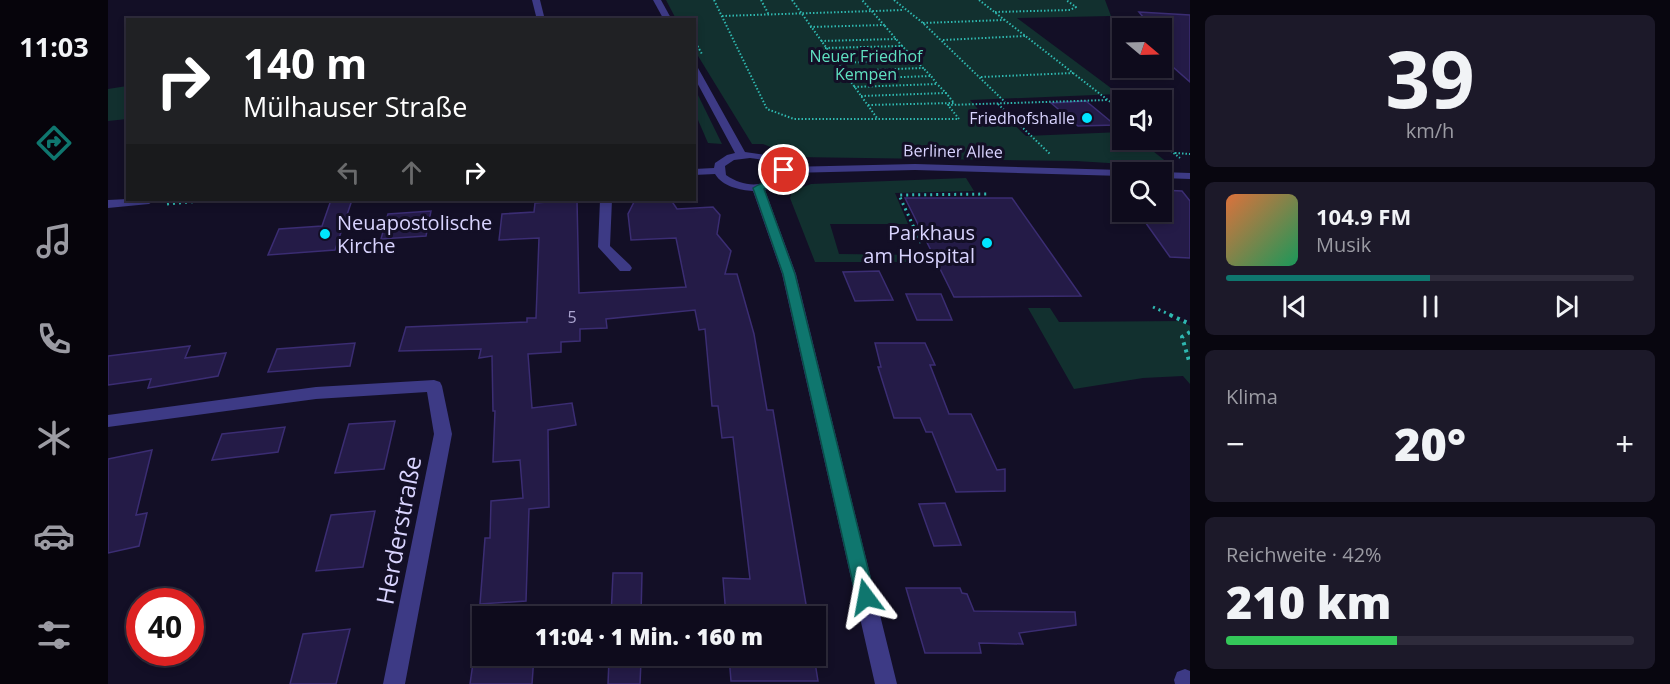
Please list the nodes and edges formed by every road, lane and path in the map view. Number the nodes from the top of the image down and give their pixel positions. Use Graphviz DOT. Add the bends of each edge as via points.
graph roads {
  1 [pos="536,0"];
  2 [pos="657,0"];
  3 [pos="714,0"];
  4 [pos="761,0"];
  5 [pos="792,0"];
  6 [pos="862,0"];
  7 [pos="894,0"];
  8 [pos="979,0"];
  9 [pos="1065,0"];
  10 [pos="904,10"];
  11 [pos="872,11"];
  12 [pos="995,12"];
  13 [pos="800,14"];
  14 [pos="770,15"];
  15 [pos="722,16"];
  16 [pos="540,18"];
  17 [pos="667,18"];
  18 [pos="1005,20"];
  19 [pos="923,23"];
  20 [pos="884,25"];
  21 [pos="810,27"];
  22 [pos="1026,36"];
  23 [pos="896,39"];
  24 [pos="942,40"];
  25 [pos="820,41"];
  26 [pos="902,46"];
  27 [pos="825,48"];
  28 [pos="909,53"];
  29 [pos="831,55"];
  30 [pos="916,60"];
  31 [pos="837,63"];
  32 [pos="923,68"];
  33 [pos="842,71"];
  34 [pos="696,72"];
  35 [pos="1073,73"];
  36 [pos="931,76"];
  37 [pos="981,77"];
  38 [pos="848,79"];
  39 [pos="938,84"];
  40 [pos="855,87"];
  41 [pos="946,93"];
  42 [pos="861,96"];
  43 [pos="1108,100"];
  44 [pos="998,103"];
  45 [pos="1006,103"];
  46 [pos="1112,103"];
  47 [pos="868,105"];
  48 [pos="878,119"];
  49 [pos="1170,150"];
  50 [pos="1174,153"];
  51 [pos="1190,153"];
  52 [pos="741,155"];
  53 [pos="1182,159"];
  54 [pos="1059,162"];
  55 [pos="784,170"];
  56 [pos="718,171"];
  57 [pos="696,172"];
  58 [pos="1112,172"];
  59 [pos="1172,175"];
  60 [pos="1190,176"];
  61 [pos="758,188"];
  62 [pos="990,194"];
  63 [pos="139,201"];
  64 [pos="606,201"];
  65 [pos="108,204"];
  66 [pos="921,243"];
  67 [pos="625,268"];
  68 [pos="1153,307"];
  69 [pos="1190,324"];
  70 [pos="1190,332"];
  71 [pos="1190,364"];
  72 [pos="108,421"];
  73 [pos="394,684"];
  74 [pos="886,684"];
  1 -- 16 [label="street"];
  2 -- 17 [label="street"];
  3 -- 15 [label="path"];
  4 -- 14 [label="path"];
  5 -- 13 [label="path"];
  6 -- 11 [label="path"];
  7 -- 10 [label="path"];
  8 -- 12 [label="path"];
  9 -- 12 [label="path" via="1076,7"];
  10 -- 11 [label="path"];
  10 -- 19 [label="path"];
  11 -- 13 [label="path"];
  11 -- 20 [label="path"];
  12 -- 18 [label="path"];
  13 -- 14 [label="path"];
  13 -- 21 [label="path"];
  14 -- 15 [label="path"];
  15 -- 48 [label="path" via="767,109 794,119"];
  18 -- 19 [label="path"];
  18 -- 22 [label="path"];
  19 -- 24 [label="path"];
  20 -- 21 [label="path"];
  20 -- 23 [label="path"];
  21 -- 25 [label="path"];
  22 -- 24 [label="path"];
  22 -- 35 [label="path"];
  23 -- 25 [label="path"];
  23 -- 26 [label="path"];
  24 -- 37 [label="path"];
  25 -- 27 [label="path"];
  26 -- 27 [label="path"];
  26 -- 28 [label="path"];
  27 -- 29 [label="path"];
  28 -- 29 [label="path"];
  28 -- 30 [label="path"];
  29 -- 31 [label="path"];
  30 -- 31 [label="path"];
  30 -- 32 [label="path"];
  31 -- 33 [label="path"];
  32 -- 33 [label="path"];
  32 -- 36 [label="path"];
  33 -- 38 [label="path"];
  34 -- 52 [label="street"];
  35 -- 37 [label="path"];
  35 -- 43 [label="path"];
  36 -- 38 [label="path"];
  36 -- 39 [label="path"];
  37 -- 45 [label="path"];
  38 -- 40 [label="path"];
  39 -- 40 [label="path"];
  39 -- 41 [label="path"];
  40 -- 42 [label="path"];
  41 -- 42 [label="path"];
  41 -- 47 [label="path" via="954,102"];
  42 -- 47 [label="path"];
  43 -- 45 [label="path"];
  43 -- 46 [label="path"];
  44 -- 45 [label="path"];
  44 -- 48 [label="path" via="948,105 959,119"];
  44 -- 54 [label="path"];
  47 -- 48 [label="path"];
  49 -- 50 [label="path"];
  50 -- 51 [label="path"];
  50 -- 53 [label="path"];
  52 -- 55 [label="street" via="768,158"];
  52 -- 56 [label="street" via="724,161"];
  55 -- 58 [label="street, Berliner Allee" via="927,167"];
  55 -- 61 [label="street" via="782,180"];
  56 -- 57 [label="street"];
  56 -- 61 [label="street" via="736,185"];
  59 -- 60 [label="street"];
  61 -- 74 [label="street" via="789,274"];
  62 -- 66 [label="path" via="899,195"];
  63 -- 65 [label="street"];
  64 -- 67 [label="street" via="604,247"];
  68 -- 69 [label="path"];
  70 -- 71 [label="path" via="1182,337"];
  72 -- 73 [label="street, Herderstraße" via="316,393 434,386 443,434"];
}
